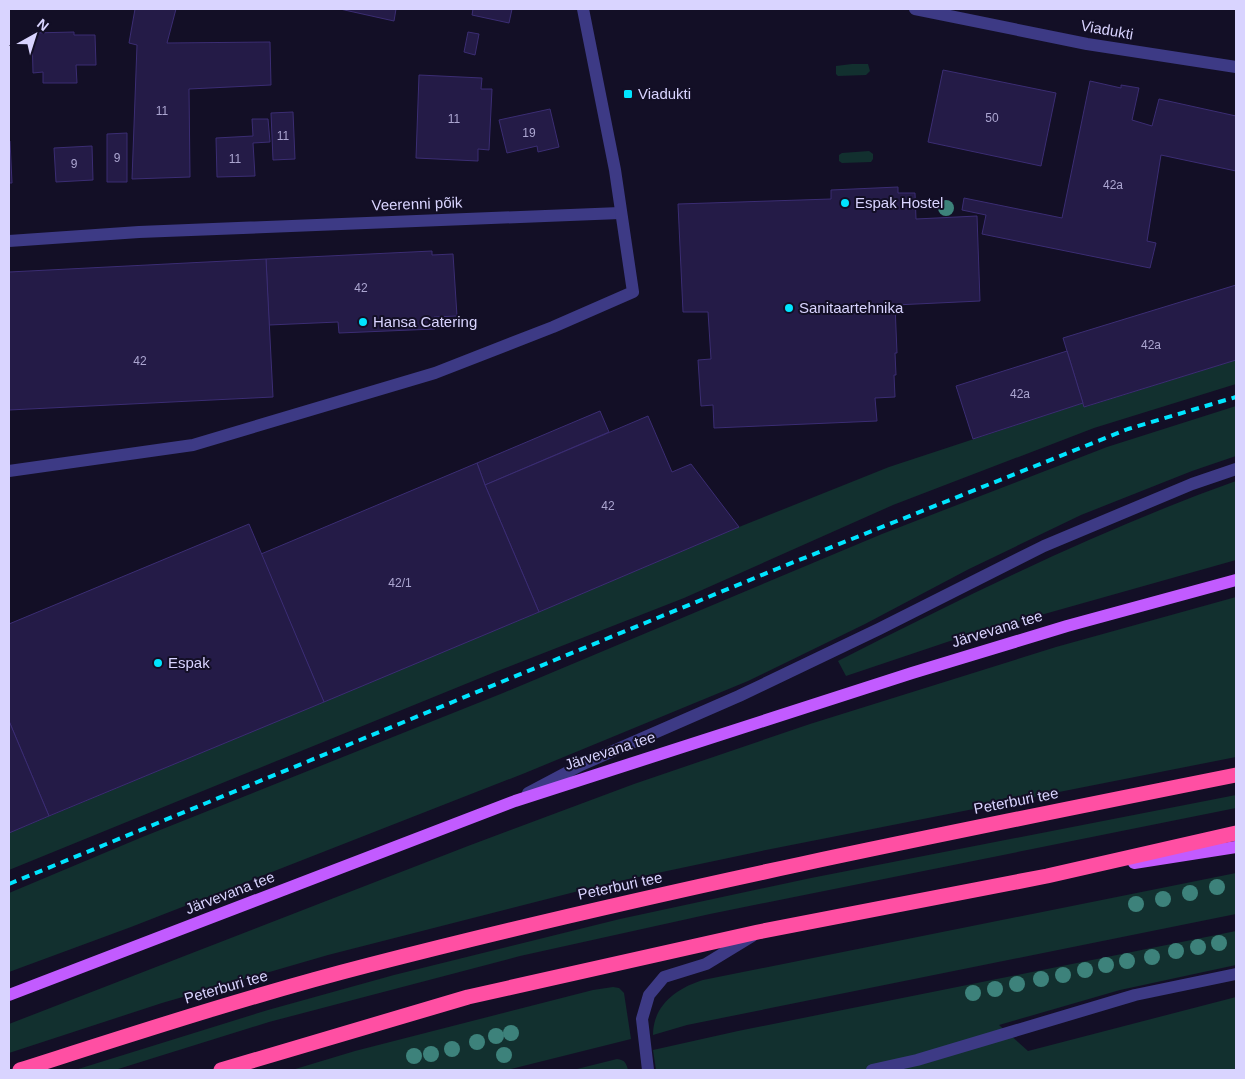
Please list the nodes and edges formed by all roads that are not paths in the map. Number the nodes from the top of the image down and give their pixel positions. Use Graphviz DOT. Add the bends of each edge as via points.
graph roads {
  1 [pos="583,9"];
  2 [pos="915,9"];
  3 [pos="1236,67"];
  4 [pos="620,213"];
  5 [pos="9,241"];
  6 [pos="1236,468"];
  7 [pos="9,471"];
  8 [pos="1236,580"];
  9 [pos="1236,775"];
  10 [pos="515,801"];
  11 [pos="1236,833"];
  12 [pos="1236,847"];
  13 [pos="1047,876"];
  14 [pos="758,932"];
  15 [pos="1236,974"];
  16 [pos="9,995"];
  17 [pos="20,1070"];
  18 [pos="221,1070"];
  19 [pos="648,1070"];
  20 [pos="872,1070"];
  1 -- 4 [label="street" via="613,160"];
  2 -- 3 [label="street, Viadukti" via="1087,44"];
  4 -- 5 [label="street, Veerenni põik" via="139,232"];
  4 -- 7 [label="street" via="633,292 570,320 435,373 193,445"];
  6 -- 10 [label="street" via="1044,546 739,696 581,765"];
  8 -- 10 [label="main road, Järvevana tee" via="939,664"];
  9 -- 17 [label="highway, Peterburi tee" via="910,840 569,915 358,968 179,1019"];
  10 -- 16 [label="main road, Järvevana tee"];
  11 -- 13 [label="highway"];
  12 -- 13 [label="main road"];
  13 -- 14 [label="highway"];
  14 -- 18 [label="highway" via="468,997"];
  14 -- 19 [label="street" via="706,964 664,977 649,995 642,1018"];
  15 -- 20 [label="street" via="1135,995 917,1060"];
}
